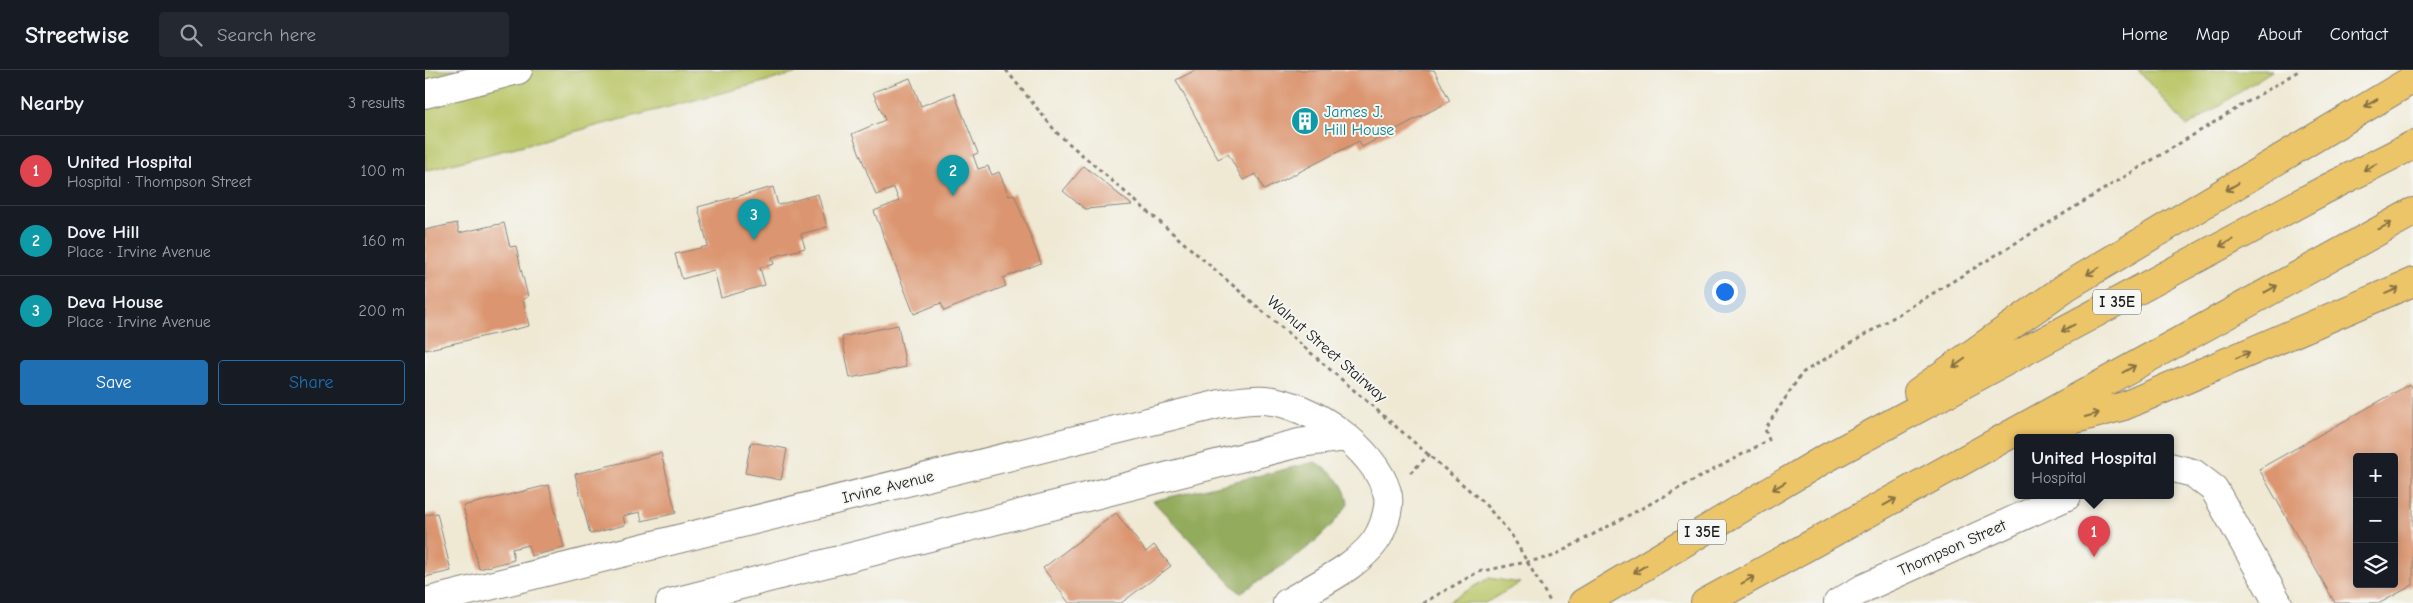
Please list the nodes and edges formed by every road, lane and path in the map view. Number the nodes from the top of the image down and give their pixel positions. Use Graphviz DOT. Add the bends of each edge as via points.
graph roads {
  1 [pos="518,70"];
  2 [pos="1006,70"];
  3 [pos="2300,70"];
  4 [pos="2413,79"];
  5 [pos="425,94"];
  6 [pos="2413,145"];
  7 [pos="2413,212"];
  8 [pos="2413,282"];
  9 [pos="2014,434"];
  10 [pos="2015,434"];
  11 [pos="2019,434"];
  12 [pos="2014,435"];
  13 [pos="2011,436"];
  14 [pos="1346,437"];
  15 [pos="1821,461"];
  16 [pos="2174,468"];
  17 [pos="2060,499"];
  18 [pos="1527,560"];
  19 [pos="425,602"];
  20 [pos="669,603"];
  21 [pos="1287,603"];
  22 [pos="1423,603"];
  23 [pos="1551,603"];
  24 [pos="1583,603"];
  25 [pos="1705,603"];
  26 [pos="1838,603"];
  27 [pos="2278,603"];
  1 -- 5 [label="street"];
  2 -- 18 [label="path, Walnut Street Stairway" via="1057,134 1483,502 1511,534"];
  3 -- 18 [label="path" via="1801,373 1765,428 1769,440 1551,557"];
  4 -- 15 [label="highway, one-way" via="2066,287"];
  6 -- 15 [label="highway, I 35E, one-way"];
  10 -- 7 [label="highway, one-way" via="2357,240"];
  11 -- 8 [label="highway, one-way" via="2124,406"];
  13 -- 9 [label="highway, one-way"];
  13 -- 12 [label="highway, one-way"];
  25 -- 13 [label="highway, one-way"];
  14 -- 19 [label="street, Irvine Avenue" via="1290,406 1265,400 1220,404"];
  14 -- 20 [label="street" via="1299,443"];
  14 -- 21 [label="street, Irvine Avenue" via="1368,456 1388,494 1380,534 1351,564"];
  15 -- 24 [label="highway, I 35E, one-way"];
  16 -- 27 [label="street" via="2193,473 2214,489"];
  17 -- 26 [label="street, Thompson Street" via="1864,588"];
  18 -- 22 [label="path" via="1478,572"];
  18 -- 23 [label="path, Walnut Street Stairway"];
}
